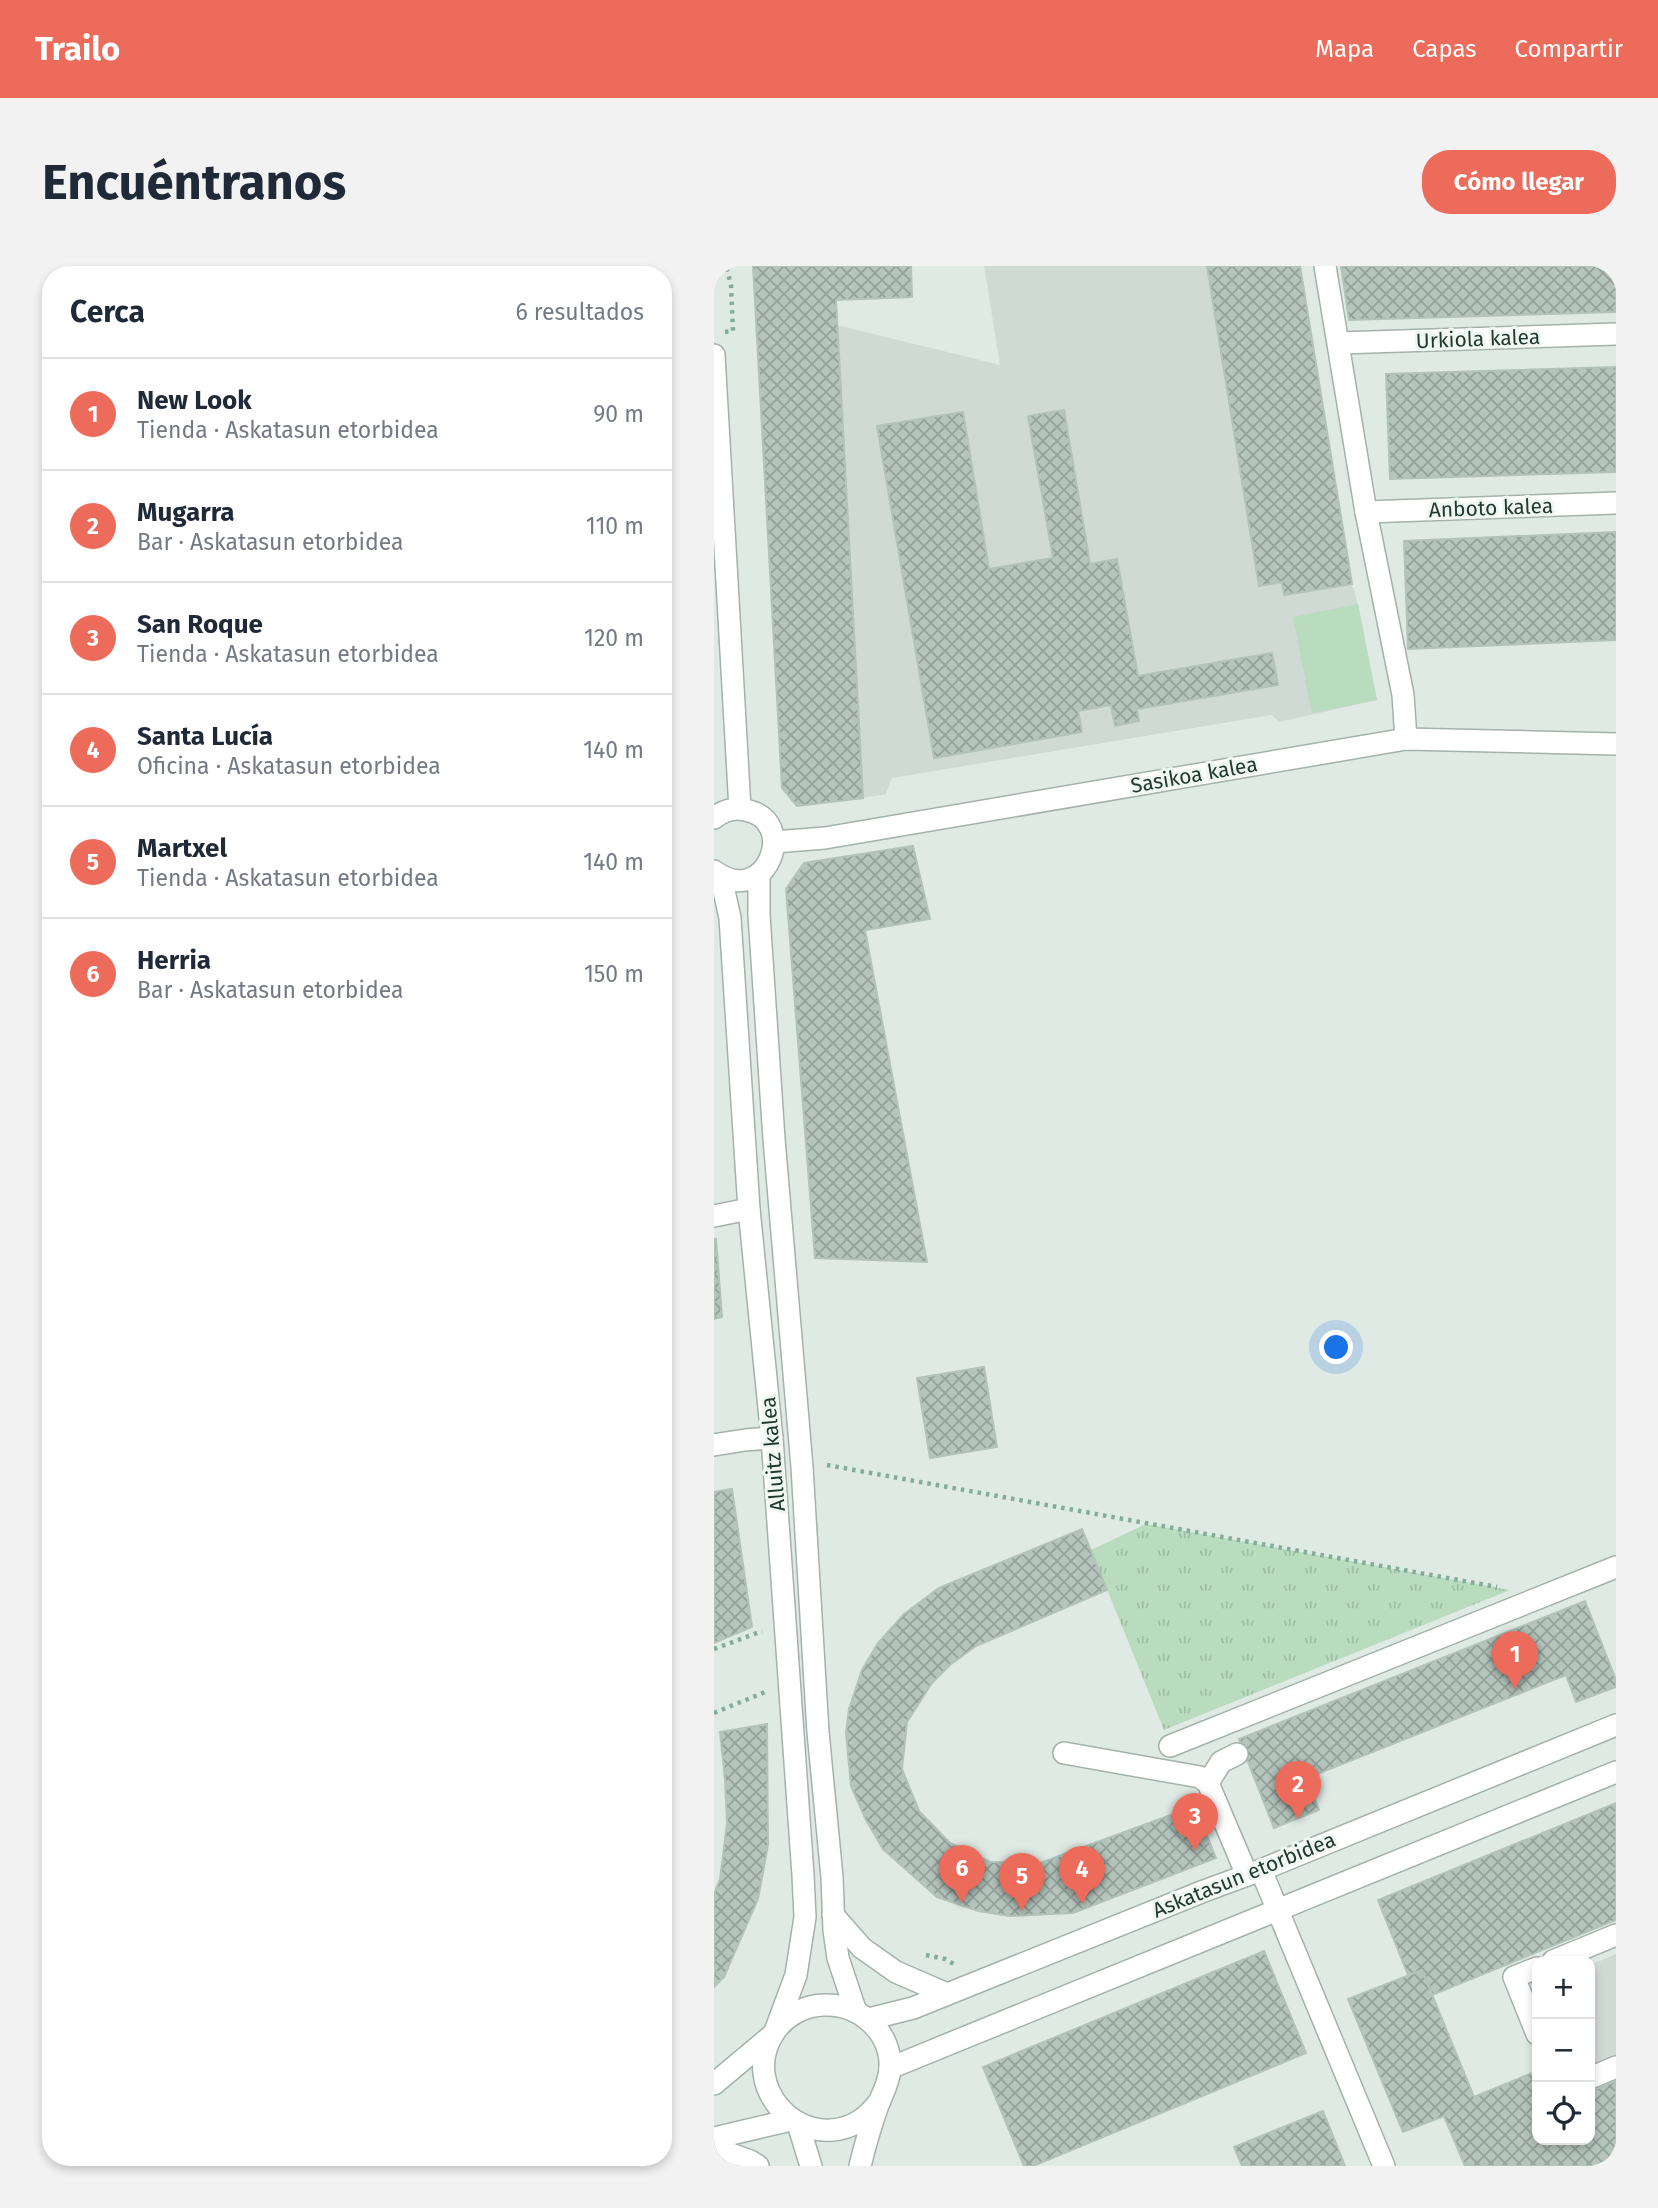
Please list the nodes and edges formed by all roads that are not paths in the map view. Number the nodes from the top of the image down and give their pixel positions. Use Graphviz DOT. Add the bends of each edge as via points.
graph roads {
  1 [pos="1325,266"];
  2 [pos="1616,334"];
  3 [pos="1339,343"];
  4 [pos="714,355"];
  5 [pos="1616,503"];
  6 [pos="1366,512"];
  7 [pos="1406,739"];
  8 [pos="1616,744"];
  9 [pos="740,809"];
  10 [pos="714,818"];
  11 [pos="774,842"];
  12 [pos="718,874"];
  13 [pos="759,874"];
  14 [pos="749,1209"];
  15 [pos="714,1216"];
  16 [pos="772,1437"];
  17 [pos="714,1445"];
  18 [pos="1616,1567"];
  19 [pos="1616,1725"];
  20 [pos="1170,1746"];
  21 [pos="1064,1753"];
  22 [pos="1237,1754"];
  23 [pos="1616,1772"];
  24 [pos="1208,1783"];
  25 [pos="1254,1873"];
  26 [pos="1277,1910"];
  27 [pos="833,1914"];
  28 [pos="1616,1935"];
  29 [pos="1565,1956"];
  30 [pos="1532,1970"];
  31 [pos="947,1994"];
  32 [pos="862,2015"];
  33 [pos="1532,2022"];
  34 [pos="774,2032"];
  35 [pos="1616,2067"];
  36 [pos="890,2068"];
  37 [pos="1595,2076"];
  38 [pos="714,2084"];
  39 [pos="880,2101"];
  40 [pos="794,2122"];
  41 [pos="714,2138"];
  42 [pos="714,2148"];
  43 [pos="758,2166"];
  44 [pos="811,2166"];
  45 [pos="860,2166"];
  46 [pos="1384,2166"];
  1 -- 3 [label="street"];
  2 -- 3 [label="street, Urkiola kalea"];
  3 -- 6 [label="street"];
  4 -- 9 [label="street"];
  5 -- 6 [label="street, Anboto kalea"];
  6 -- 7 [label="street" via="1403,695"];
  7 -- 8 [label="street, Sasikoa kalea"];
  7 -- 11 [label="street, Sasikoa kalea" via="825,838"];
  9 -- 10 [label="street" via="729,809"];
  9 -- 11 [label="street" via="760,816"];
  11 -- 13 [label="street" via="773,855"];
  12 -- 13 [label="street" via="740,880"];
  12 -- 14 [label="street, Alluitz kalea" via="730,918"];
  13 -- 27 [label="street, Alluitz kalea" via="774,1139"];
  14 -- 15 [label="street"];
  14 -- 16 [label="street, Alluitz kalea"];
  16 -- 17 [label="street"];
  16 -- 34 [label="street, Alluitz kalea" via="805,1917 796,1975"];
  18 -- 20 [label="street"];
  19 -- 25 [label="street, Askatasun etorbidea"];
  21 -- 24 [label="street" via="1200,1777"];
  22 -- 24 [label="street" via="1220,1762"];
  23 -- 26 [label="street"];
  24 -- 25 [label="street"];
  25 -- 26 [label="street"];
  25 -- 31 [label="street, Askatasun etorbidea"];
  26 -- 36 [label="street"];
  26 -- 46 [label="street"];
  27 -- 31 [label="street" via="862,1948 896,1972"];
  27 -- 32 [label="street, Alluitz kalea" via="838,1958"];
  28 -- 29 [label="street"];
  30 -- 33 [label="street" via="1514,1978"];
  31 -- 32 [label="street, Askatasun etorbidea" via="913,2008"];
  32 -- 34 [label="street" via="842,2006 806,2008"];
  32 -- 36 [label="street" via="881,2036"];
  34 -- 38 [label="street"];
  34 -- 40 [label="street" via="763,2072 777,2107"];
  35 -- 37 [label="street"];
  36 -- 39 [label="street"];
  39 -- 40 [label="street" via="852,2125 834,2130"];
  39 -- 45 [label="street"];
  40 -- 41 [label="street"];
  40 -- 44 [label="street"];
  42 -- 43 [label="street"];
}
